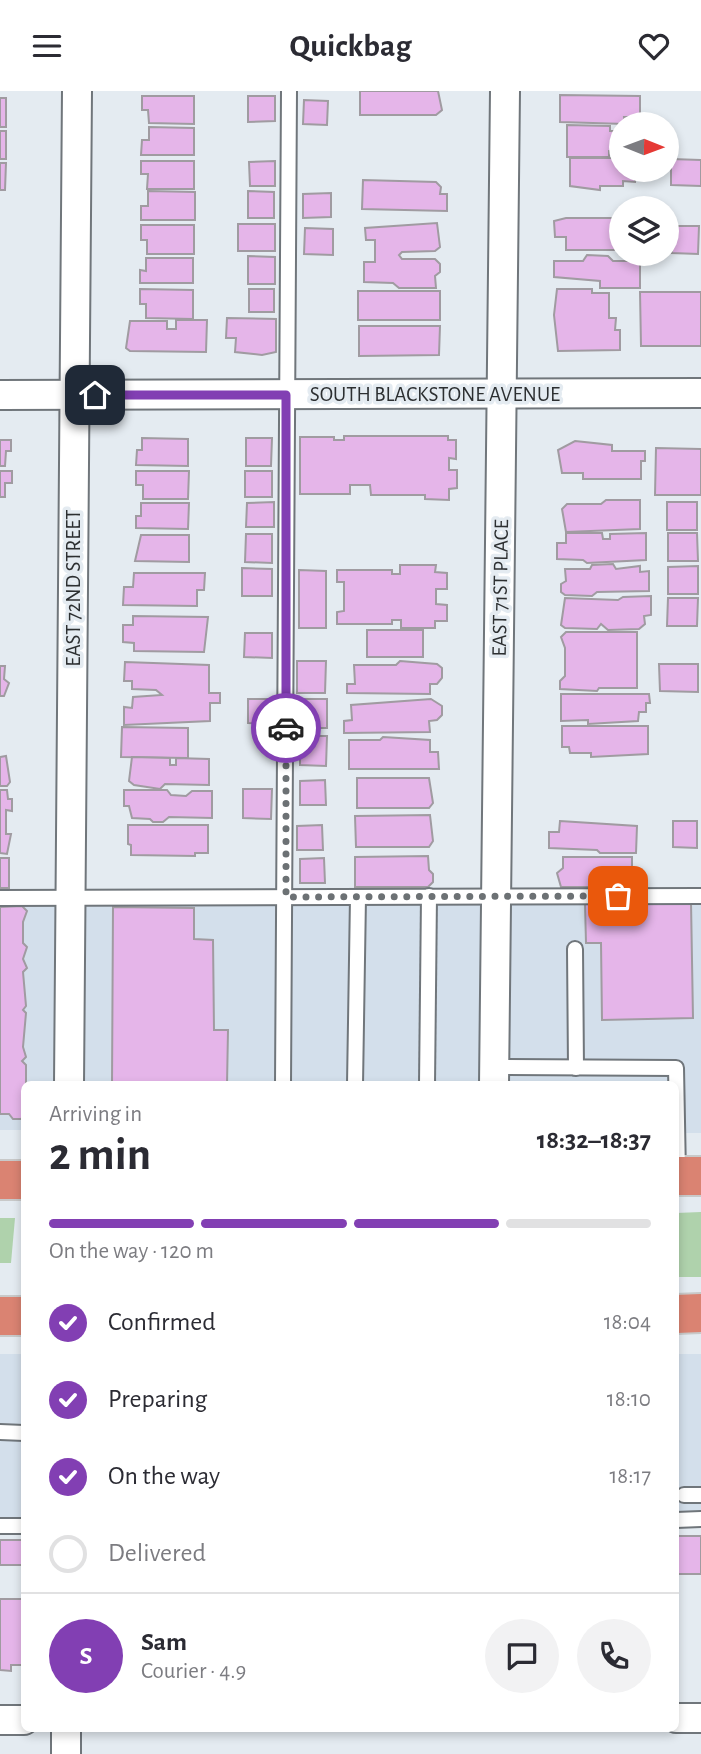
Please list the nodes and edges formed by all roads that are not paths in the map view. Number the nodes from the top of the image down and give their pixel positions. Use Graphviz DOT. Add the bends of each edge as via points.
graph roads {
  1 [pos="77,91"];
  2 [pos="289,91"];
  3 [pos="505,91"];
  4 [pos="701,393"];
  5 [pos="502,394"];
  6 [pos="0,395"];
  7 [pos="75,395"];
  8 [pos="286,395"];
  9 [pos="429,896"];
  10 [pos="496,896"];
  11 [pos="701,896"];
  12 [pos="70,897"];
  13 [pos="286,897"];
  14 [pos="358,897"];
  15 [pos="0,898"];
  16 [pos="575,949"];
  17 [pos="576,1067"];
  18 [pos="494,1076"];
  19 [pos="69,1081"];
  20 [pos="283,1081"];
  21 [pos="355,1081"];
  22 [pos="427,1081"];
  23 [pos="677,1081"];
  24 [pos="679,1103"];
  25 [pos="685,1176"];
  26 [pos="0,1180"];
  27 [pos="21,1180"];
  28 [pos="701,1313"];
  29 [pos="679,1314"];
  30 [pos="0,1316"];
  31 [pos="21,1316"];
  32 [pos="0,1432"];
  33 [pos="21,1433"];
  34 [pos="681,1489"];
  35 [pos="701,1495"];
  36 [pos="701,1519"];
  37 [pos="679,1520"];
  38 [pos="0,1526"];
  39 [pos="21,1526"];
  40 [pos="679,1718"];
  41 [pos="701,1718"];
  42 [pos="0,1720"];
  43 [pos="21,1720"];
  44 [pos="66,1732"];
  45 [pos="66,1754"];
  1 -- 7 [label="street, EAST 72ND STREET"];
  2 -- 8 [label="lane"];
  3 -- 5 [label="street, EAST 71ST PLACE"];
  4 -- 5 [label="street, SOUTH BLACKSTONE AVENUE"];
  5 -- 8 [label="street, SOUTH BLACKSTONE AVENUE"];
  5 -- 10 [label="street, EAST 71ST PLACE"];
  6 -- 7 [label="street, SOUTH BLACKSTONE AVENUE"];
  7 -- 8 [label="street, SOUTH BLACKSTONE AVENUE"];
  7 -- 12 [label="street, EAST 72ND STREET"];
  8 -- 13 [label="lane"];
  9 -- 10 [label="lane"];
  9 -- 14 [label="lane"];
  9 -- 22 [label="lane"];
  10 -- 11 [label="lane"];
  10 -- 18 [label="street, EAST 71ST PLACE"];
  12 -- 13 [label="lane"];
  12 -- 15 [label="lane"];
  12 -- 19 [label="street, EAST 72ND STREET"];
  13 -- 14 [label="lane"];
  13 -- 20 [label="lane"];
  14 -- 21 [label="lane"];
  16 -- 17 [label="lane"];
  17 -- 18 [label="lane"];
  17 -- 23 [label="lane" via="676,1067"];
  24 -- 25 [label="lane"];
  26 -- 27 [label="highway"];
  28 -- 29 [label="highway"];
  30 -- 31 [label="highway"];
  32 -- 33 [label="lane"];
  34 -- 35 [label="lane"];
  36 -- 37 [label="lane"];
  38 -- 39 [label="lane"];
  40 -- 41 [label="street"];
  42 -- 43 [label="street"];
  44 -- 45 [label="street"];
}
